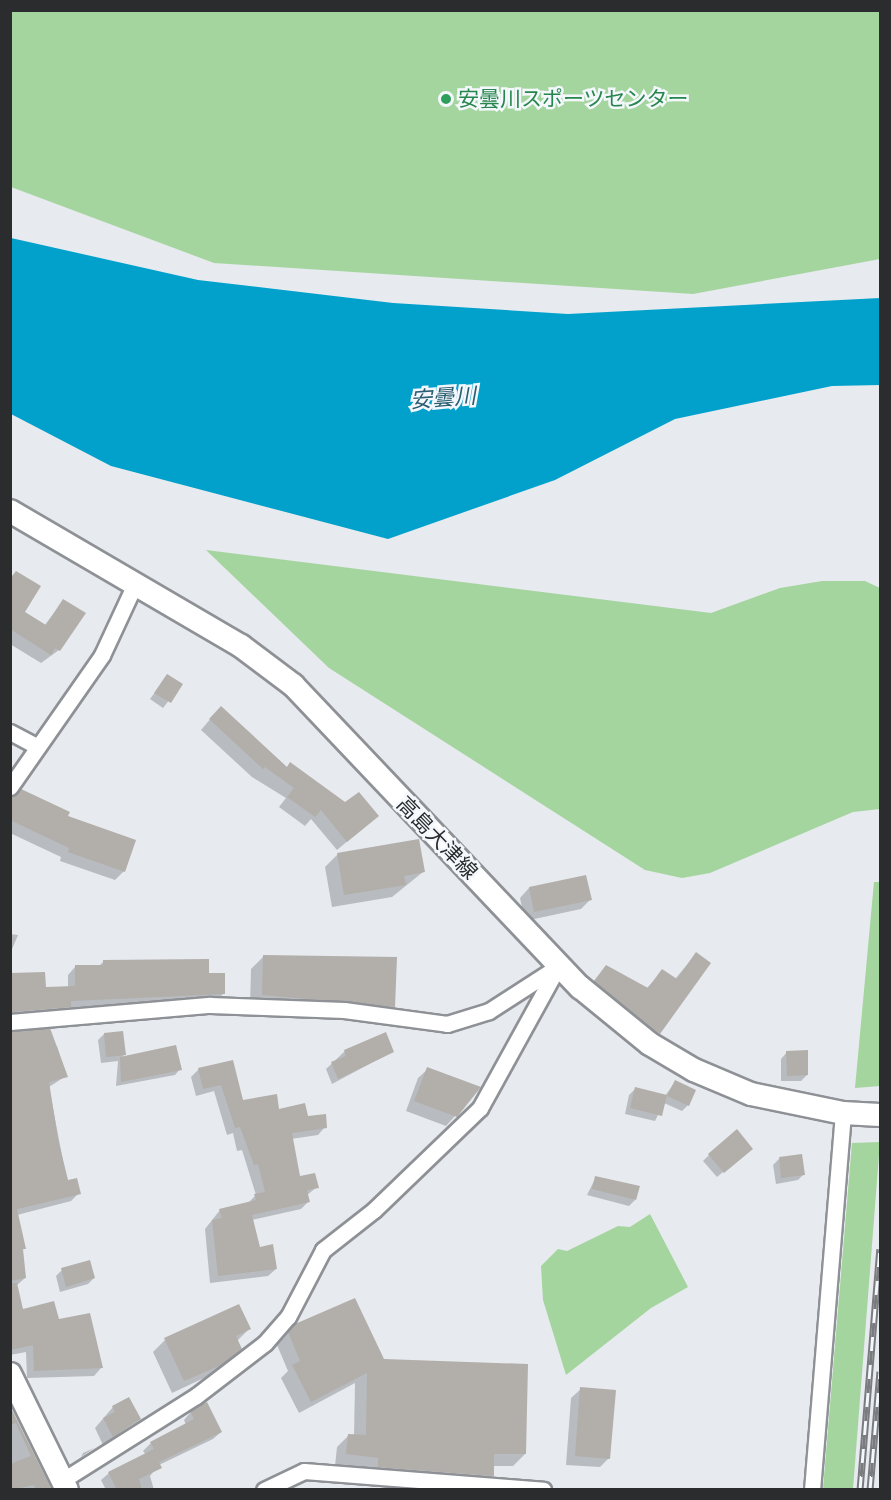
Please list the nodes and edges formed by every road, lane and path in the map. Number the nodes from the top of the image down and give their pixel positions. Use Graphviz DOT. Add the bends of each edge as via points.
graph roads {
  1 [pos="10,511"];
  2 [pos="135,584"];
  3 [pos="10,732"];
  4 [pos="36,746"];
  5 [pos="10,787"];
  6 [pos="559,965"];
  7 [pos="10,1022"];
  8 [pos="843,1113"];
  9 [pos="880,1114"];
  10 [pos="10,1374"];
  11 [pos="19,1409"];
  12 [pos="65,1485"];
  13 [pos="264,1490"];
  14 [pos="543,1490"];
  15 [pos="812,1490"];
  1 -- 2 [label="main road, 高島大津線"];
  2 -- 4 [label="street" via="102,656"];
  2 -- 6 [label="main road, 高島大津線" via="241,646 293,685"];
  3 -- 4 [label="street"];
  4 -- 5 [label="street"];
  6 -- 7 [label="street" via="489,1011 447,1024 344,1010 210,1005"];
  6 -- 8 [label="main road, 高島大津線" via="616,1018 694,1070 751,1094"];
  6 -- 12 [label="street" via="480,1108 374,1210 323,1250 288,1317 265,1343 196,1396"];
  8 -- 9 [label="main road, 高島大津線"];
  8 -- 15 [label="street"];
  10 -- 11 [label="main road"];
  11 -- 12 [label="main road"];
  13 -- 14 [label="street" via="304,1472"];
}
